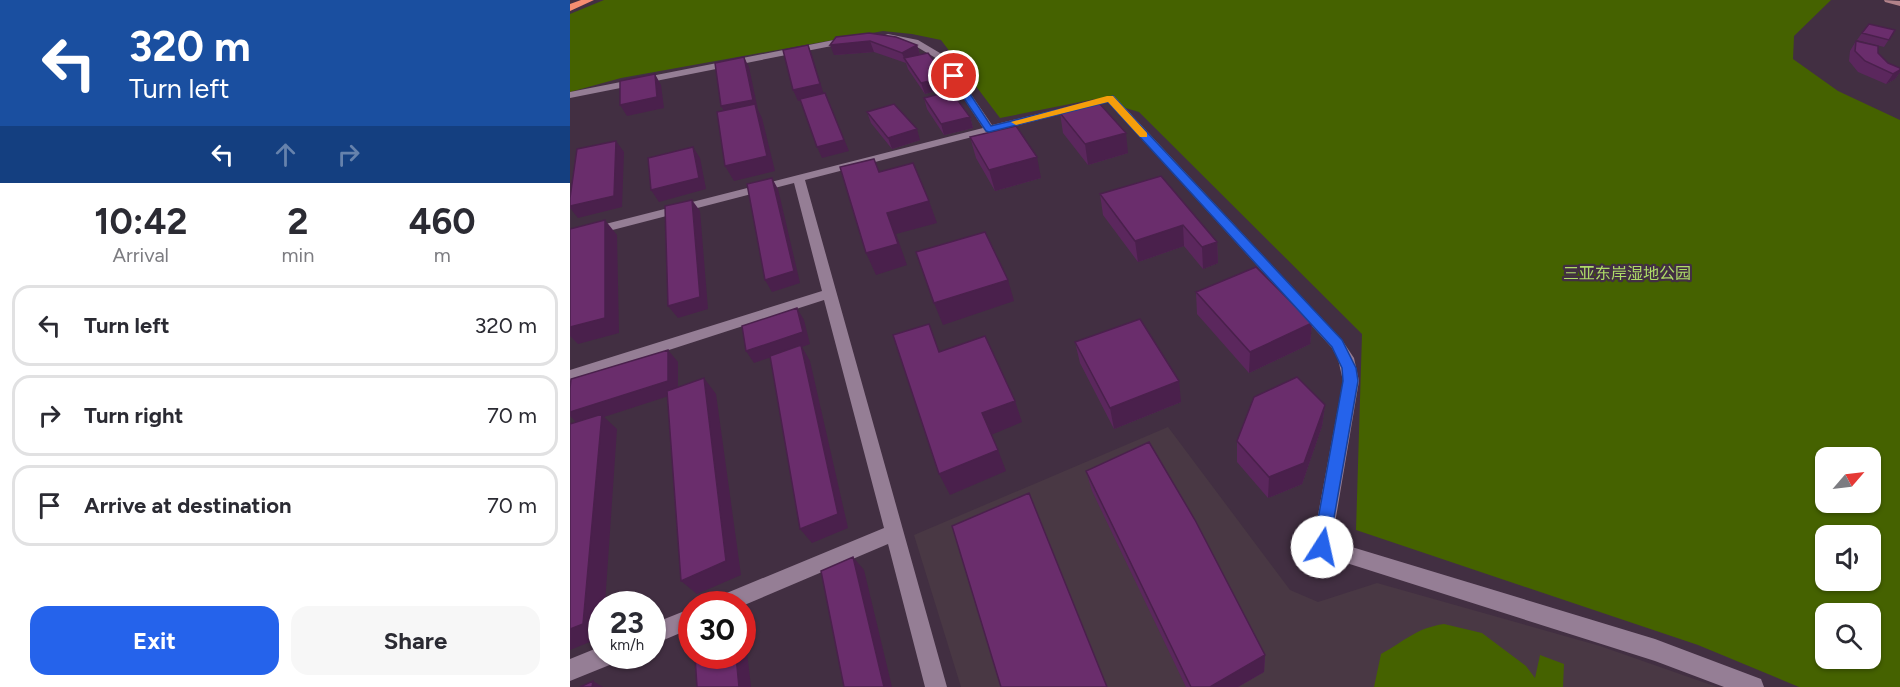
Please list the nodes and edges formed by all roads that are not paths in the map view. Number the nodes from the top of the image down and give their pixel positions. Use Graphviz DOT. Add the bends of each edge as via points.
graph roads {
  1 [pos="589,0"];
  2 [pos="1888,0"];
  3 [pos="1900,4"];
  4 [pos="570,8"];
  5 [pos="876,37"];
  6 [pos="855,39"];
  7 [pos="570,95"];
  8 [pos="989,129"];
  9 [pos="799,179"];
  10 [pos="570,237"];
  11 [pos="830,293"];
  12 [pos="570,376"];
  13 [pos="894,533"];
  14 [pos="755,591"];
  15 [pos="588,663"];
  16 [pos="570,670"];
  17 [pos="936,687"];
  18 [pos="1753,687"];
  1 -- 4 [label="highway"];
  2 -- 3 [label="street"];
  5 -- 8 [label="street" via="915,42 942,58"];
  6 -- 7 [label="street"];
  8 -- 9 [label="street"];
  8 -- 18 [label="street" via="1110,98 1337,344 1351,381 1322,547 1654,650"];
  9 -- 10 [label="street"];
  9 -- 11 [label="street"];
  11 -- 12 [label="street"];
  11 -- 13 [label="street"];
  13 -- 14 [label="street"];
  13 -- 17 [label="street"];
  15 -- 16 [label="street"];
}
